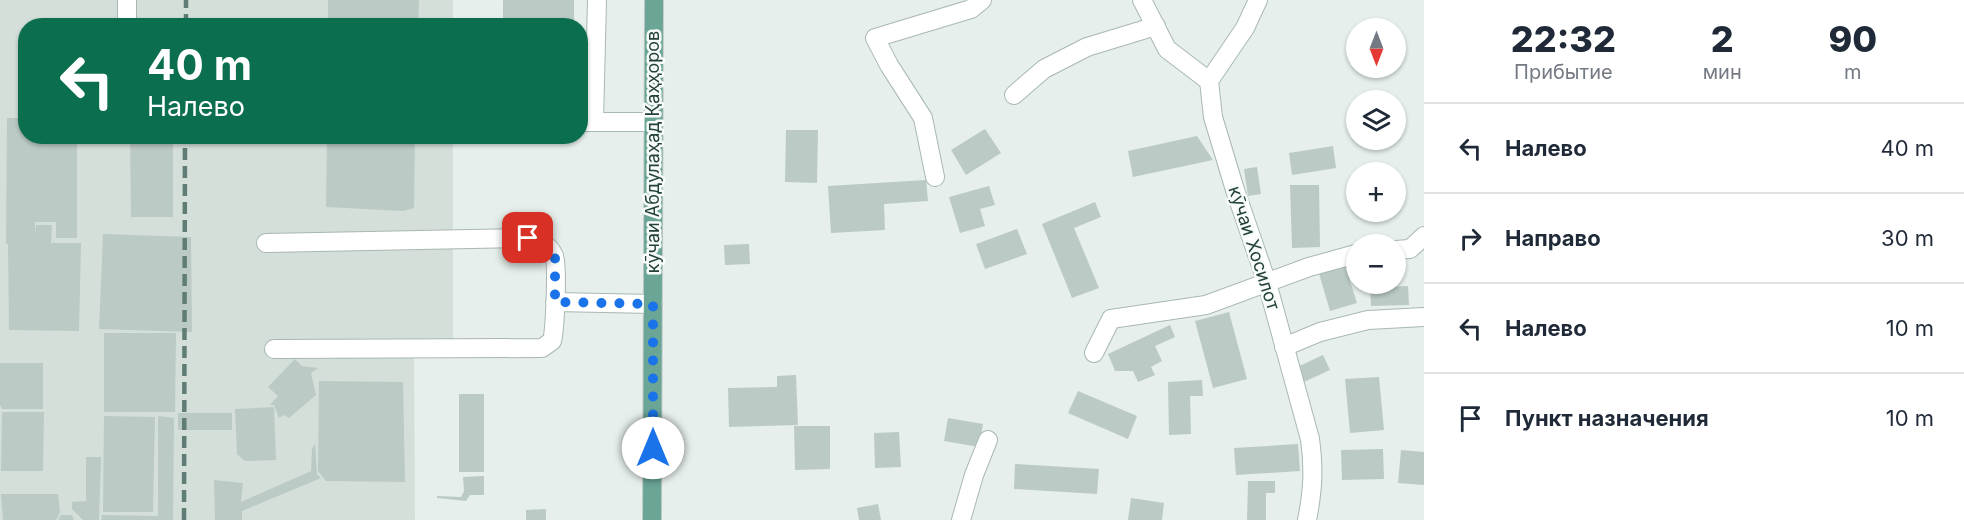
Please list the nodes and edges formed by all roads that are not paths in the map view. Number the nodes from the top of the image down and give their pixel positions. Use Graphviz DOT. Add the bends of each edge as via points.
graph roads {
  1 [pos="127,0"];
  2 [pos="597,0"];
  3 [pos="654,0"];
  4 [pos="982,0"];
  5 [pos="1142,0"];
  6 [pos="1258,0"];
  7 [pos="127,18"];
  8 [pos="1156,26"];
  9 [pos="1209,81"];
  10 [pos="1014,95"];
  11 [pos="588,110"];
  12 [pos="588,122"];
  13 [pos="653,122"];
  14 [pos="935,177"];
  15 [pos="1424,236"];
  16 [pos="266,243"];
  17 [pos="1406,249"];
  18 [pos="1346,257"];
  19 [pos="1267,283"];
  20 [pos="555,302"];
  21 [pos="653,304"];
  22 [pos="1424,317"];
  23 [pos="1284,347"];
  24 [pos="274,349"];
  25 [pos="1094,353"];
  26 [pos="988,440"];
  27 [pos="652,520"];
  28 [pos="961,520"];
  29 [pos="1307,520"];
  1 -- 7 [label="street"];
  2 -- 11 [label="street"];
  3 -- 13 [label="main road, кӯчаи Абдулаҳад Қаҳҳоров"];
  4 -- 14 [label="street" via="971,9 876,38 923,118"];
  5 -- 8 [label="street"];
  6 -- 9 [label="street" via="1245,28"];
  8 -- 9 [label="street" via="1167,49"];
  8 -- 10 [label="street" via="1087,47 1044,69"];
  9 -- 19 [label="street, кӯчаи Хосилот" via="1213,117"];
  12 -- 13 [label="street"];
  13 -- 21 [label="main road, кӯчаи Абдулаҳад Қаҳҳоров"];
  15 -- 17 [label="street"];
  16 -- 20 [label="street" via="528,238 544,243 555,257"];
  18 -- 19 [label="street"];
  19 -- 23 [label="street, кӯчаи Хосилот"];
  19 -- 25 [label="street" via="1206,304 1112,318"];
  20 -- 21 [label="street"];
  20 -- 24 [label="street" via="552,341 542,348"];
  21 -- 27 [label="main road, кӯчаи Абдулаҳад Қаҳҳоров"];
  22 -- 23 [label="street" via="1368,320 1320,332"];
  23 -- 29 [label="street, кӯчаи Хосилот" via="1310,439 1313,488"];
  26 -- 28 [label="street"];
}
